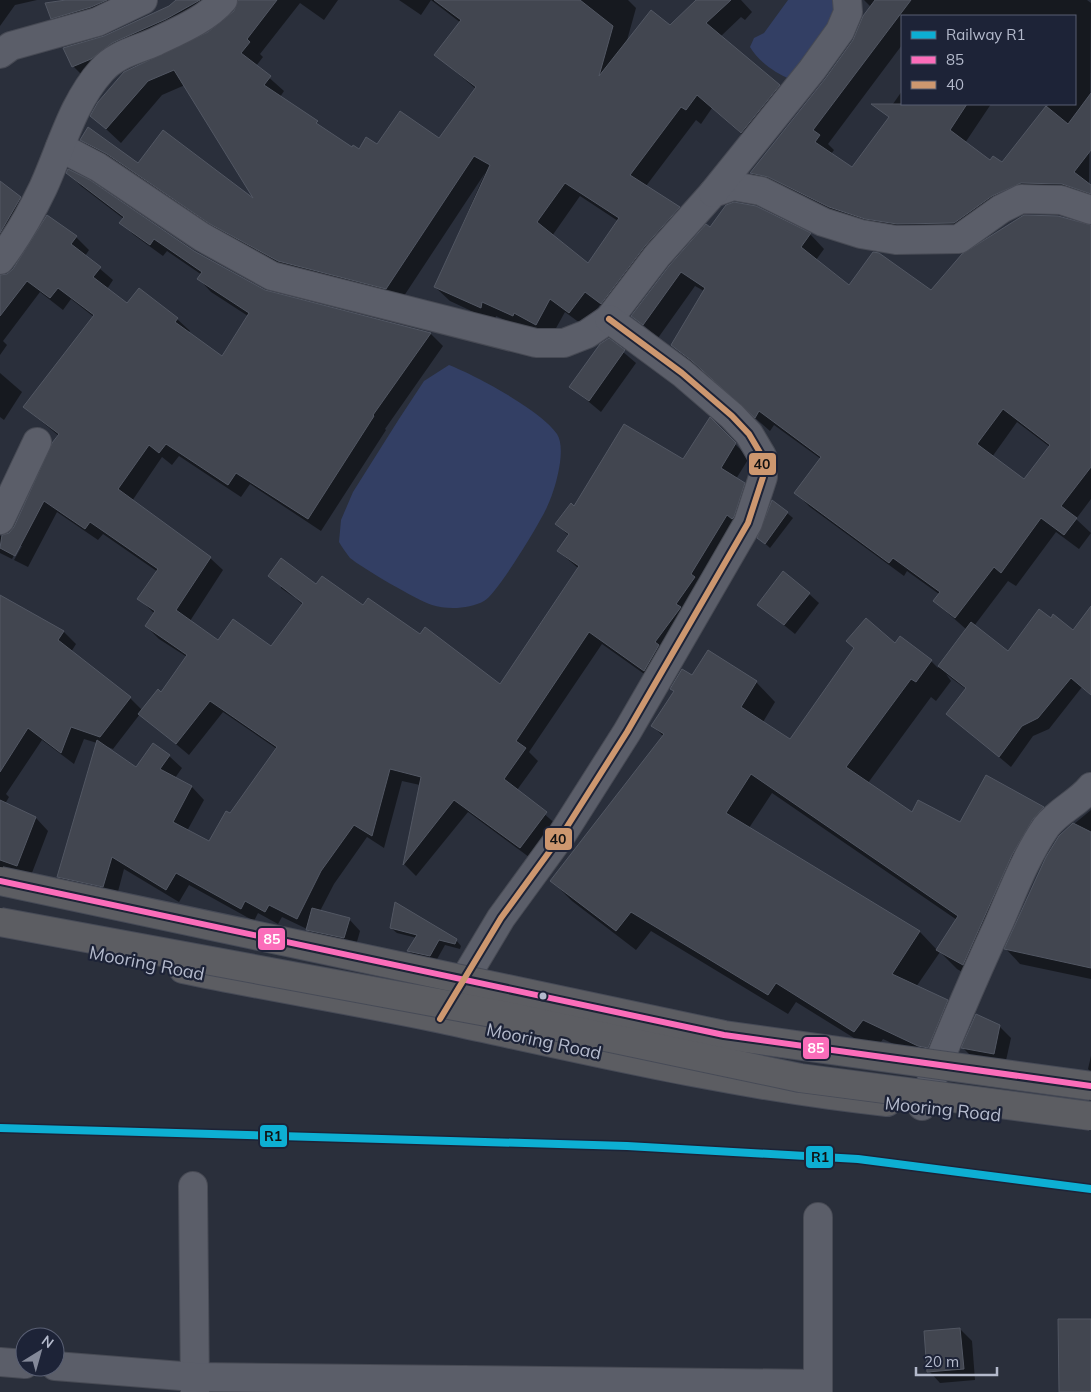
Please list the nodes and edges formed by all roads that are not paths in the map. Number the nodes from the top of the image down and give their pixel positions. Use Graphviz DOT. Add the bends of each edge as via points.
graph roads {
  1 [pos="143,0"];
  2 [pos="223,0"];
  3 [pos="847,0"];
  4 [pos="0,54"];
  5 [pos="60,147"];
  6 [pos="713,193"];
  7 [pos="1091,210"];
  8 [pos="0,260"];
  9 [pos="609,319"];
  10 [pos="37,442"];
  11 [pos="0,520"];
  12 [pos="1091,787"];
  13 [pos="0,881"];
  14 [pos="0,922"];
  15 [pos="0,934"];
  16 [pos="440,1019"];
  17 [pos="1091,1086"];
  18 [pos="922,1106"];
  19 [pos="1091,1116"];
  20 [pos="1091,1128"];
  21 [pos="193,1186"];
  22 [pos="818,1216"];
  23 [pos="0,1362"];
  24 [pos="15,1363"];
  25 [pos="65,1367"];
  26 [pos="195,1385"];
  27 [pos="818,1388"];
  1 -- 4 [label="street" via="96,22 11,46"];
  2 -- 5 [label="street" via="194,22 118,56 103,68 77,108"];
  3 -- 6 [label="street" via="848,12 840,31"];
  5 -- 8 [label="street" via="42,190"];
  5 -- 9 [label="street" via="240,260 272,276 536,343 564,343 587,334"];
  6 -- 7 [label="street" via="733,186 761,191 823,222 861,234 896,240 959,239 1022,199 1062,200"];
  6 -- 9 [label="street" via="657,256"];
  9 -- 16 [label="street" via="682,373 732,416 749,434 762,456 762,477 748,523 627,732 563,833 501,918"];
  10 -- 11 [label="street"];
  12 -- 18 [label="street" via="1061,811 1029,857 953,1024"];
  13 -- 17 [label="highway, bridge" via="724,1035"];
  14 -- 19 [label="highway, bridge" via="492,1012 800,1078"];
  15 -- 16 [label="highway, Mooring Road"];
  16 -- 18 [label="highway, Mooring Road" via="705,1075 826,1096"];
  18 -- 20 [label="highway, Mooring Road"];
  21 -- 26 [label="street"];
  22 -- 27 [label="street"];
  23 -- 24 [label="street"];
  25 -- 26 [label="street"];
  26 -- 27 [label="street"];
}
